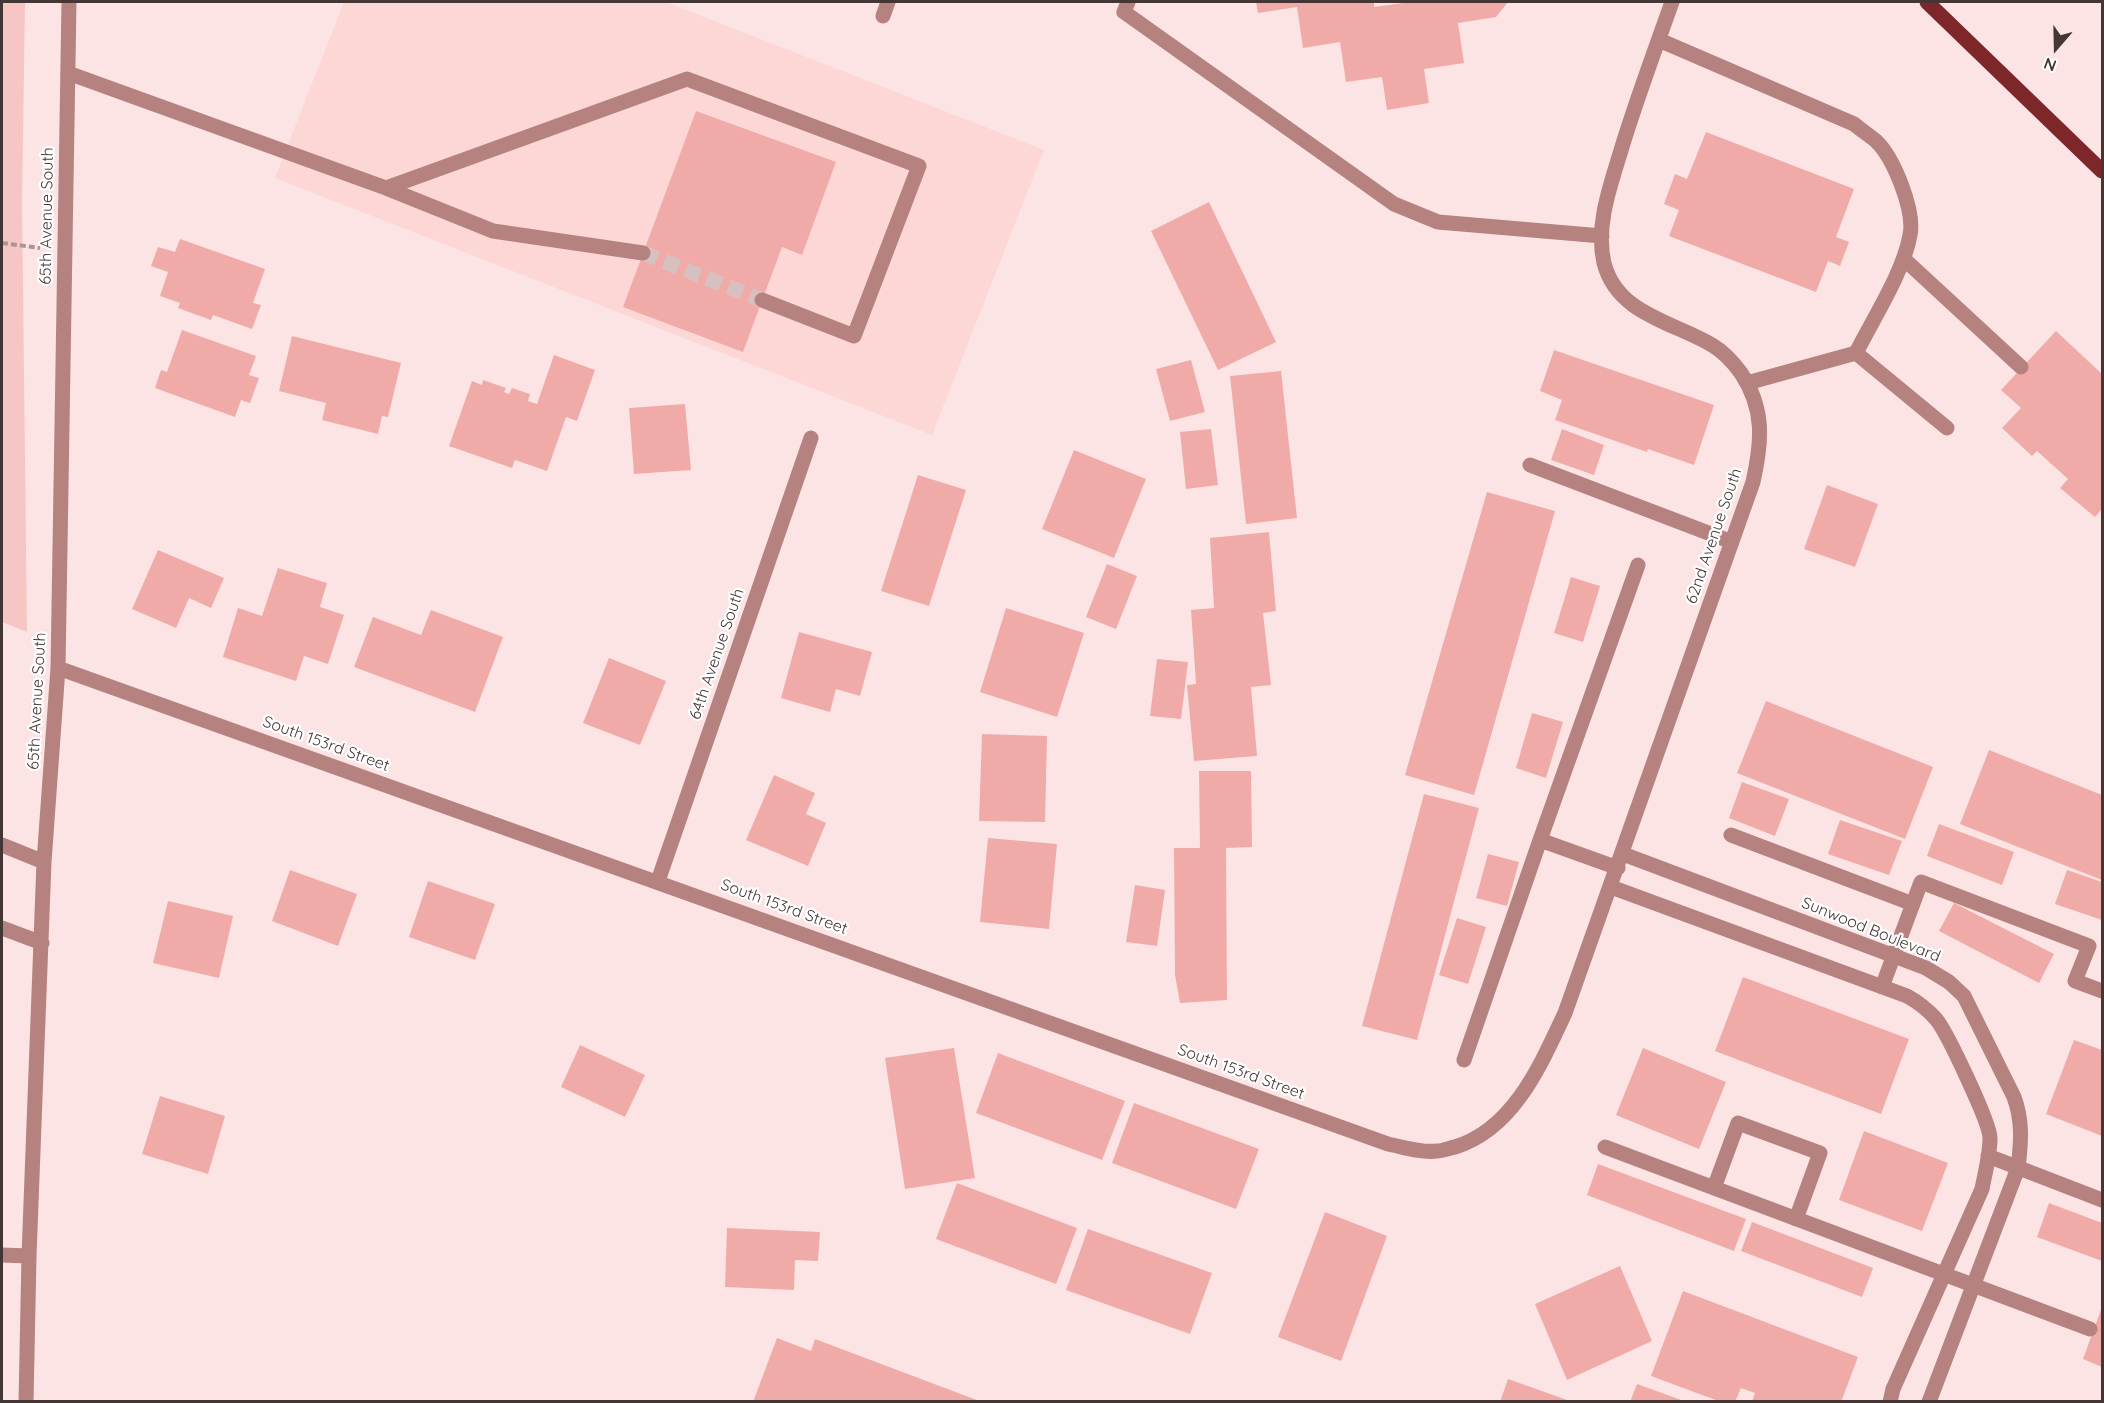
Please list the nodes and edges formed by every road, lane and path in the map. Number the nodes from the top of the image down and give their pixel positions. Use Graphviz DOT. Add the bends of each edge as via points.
graph roads {
  1 [pos="69,2"];
  2 [pos="888,2"];
  3 [pos="1128,2"];
  4 [pos="1672,2"];
  5 [pos="1927,2"];
  6 [pos="883,16"];
  7 [pos="1659,40"];
  8 [pos="68,74"];
  9 [pos="2103,171"];
  10 [pos="387,188"];
  11 [pos="1602,236"];
  12 [pos="2,243"];
  13 [pos="64,252"];
  14 [pos="643,253"];
  15 [pos="1904,259"];
  16 [pos="762,300"];
  17 [pos="1856,353"];
  18 [pos="2021,367"];
  19 [pos="1747,383"];
  20 [pos="1947,428"];
  21 [pos="811,438"];
  22 [pos="1530,465"];
  23 [pos="1732,542"];
  24 [pos="1638,565"];
  25 [pos="58,668"];
  26 [pos="1731,835"];
  27 [pos="1540,840"];
  28 [pos="2,845"];
  29 [pos="1620,861"];
  30 [pos="45,862"];
  31 [pos="658,881"];
  32 [pos="1611,887"];
  33 [pos="1913,904"];
  34 [pos="2,928"];
  35 [pos="42,944"];
  36 [pos="1893,956"];
  37 [pos="1881,987"];
  38 [pos="2103,992"];
  39 [pos="1464,1060"];
  40 [pos="1495,1124"];
  41 [pos="1605,1147"];
  42 [pos="1988,1156"];
  43 [pos="2018,1168"];
  44 [pos="1714,1188"];
  45 [pos="2103,1200"];
  46 [pos="1796,1219"];
  47 [pos="2,1255"];
  48 [pos="30,1256"];
  49 [pos="1944,1274"];
  50 [pos="1973,1285"];
  51 [pos="2090,1329"];
  52 [pos="26,1401"];
  53 [pos="1890,1401"];
  54 [pos="1929,1401"];
  1 -- 8 [label="street, 65th Avenue South"];
  2 -- 6 [label="street"];
  3 -- 11 [label="street" via="1124,12 1394,204 1438,222"];
  4 -- 7 [label="street, 62nd Avenue South"];
  5 -- 9 [label="main road"];
  7 -- 11 [label="street, 62nd Avenue South" via="1614,173"];
  7 -- 15 [label="street" via="1854,124 1878,143 1898,177 1909,207 1911,233"];
  8 -- 10 [label="street"];
  8 -- 13 [label="street, 65th Avenue South"];
  10 -- 14 [label="street" via="494,231"];
  10 -- 16 [label="street" via="687,79 919,166 854,336"];
  11 -- 19 [label="street, 62nd Avenue South" via="1607,273 1630,305 1712,345 1731,359"];
  12 -- 13 [label="path"];
  13 -- 25 [label="street, 65th Avenue South"];
  15 -- 17 [label="street"];
  15 -- 18 [label="street"];
  17 -- 19 [label="street"];
  17 -- 20 [label="street"];
  19 -- 23 [label="street, 62nd Avenue South" via="1757,404 1759,454"];
  21 -- 31 [label="street, 64th Avenue South"];
  22 -- 23 [label="street"];
  23 -- 29 [label="street, 62nd Avenue South"];
  24 -- 27 [label="street"];
  25 -- 30 [label="street, 65th Avenue South"];
  25 -- 31 [label="street, South 153rd Street"];
  26 -- 33 [label="street"];
  27 -- 29 [label="street, Sunwood Boulevard"];
  27 -- 39 [label="street"];
  28 -- 30 [label="street"];
  29 -- 32 [label="street, 62nd Avenue South"];
  29 -- 36 [label="street, Sunwood Boulevard"];
  30 -- 35 [label="street, 65th Avenue South"];
  31 -- 40 [label="street, South 153rd Street" via="1388,1144 1438,1152 1470,1142"];
  32 -- 37 [label="street"];
  32 -- 40 [label="street, 62nd Avenue South" via="1545,1057 1524,1093"];
  33 -- 36 [label="street"];
  33 -- 38 [label="street" via="1921,882 2089,946 2075,981"];
  34 -- 35 [label="street"];
  35 -- 48 [label="street, 65th Avenue South"];
  36 -- 37 [label="street"];
  36 -- 43 [label="street, Sunwood Boulevard" via="1926,968 1964,996 2020,1113"];
  37 -- 42 [label="street" via="1907,996 1938,1020 1983,1111 1990,1136"];
  41 -- 44 [label="street"];
  42 -- 43 [label="street"];
  42 -- 49 [label="street" via="1982,1189"];
  43 -- 45 [label="street"];
  43 -- 50 [label="street, Sunwood Boulevard"];
  44 -- 46 [label="street"];
  44 -- 46 [label="street" via="1738,1123 1820,1154"];
  46 -- 49 [label="street"];
  47 -- 48 [label="street"];
  48 -- 52 [label="street, 65th Avenue South"];
  49 -- 50 [label="street"];
  49 -- 53 [label="street"];
  50 -- 51 [label="street"];
  50 -- 54 [label="street, Sunwood Boulevard"];
}
